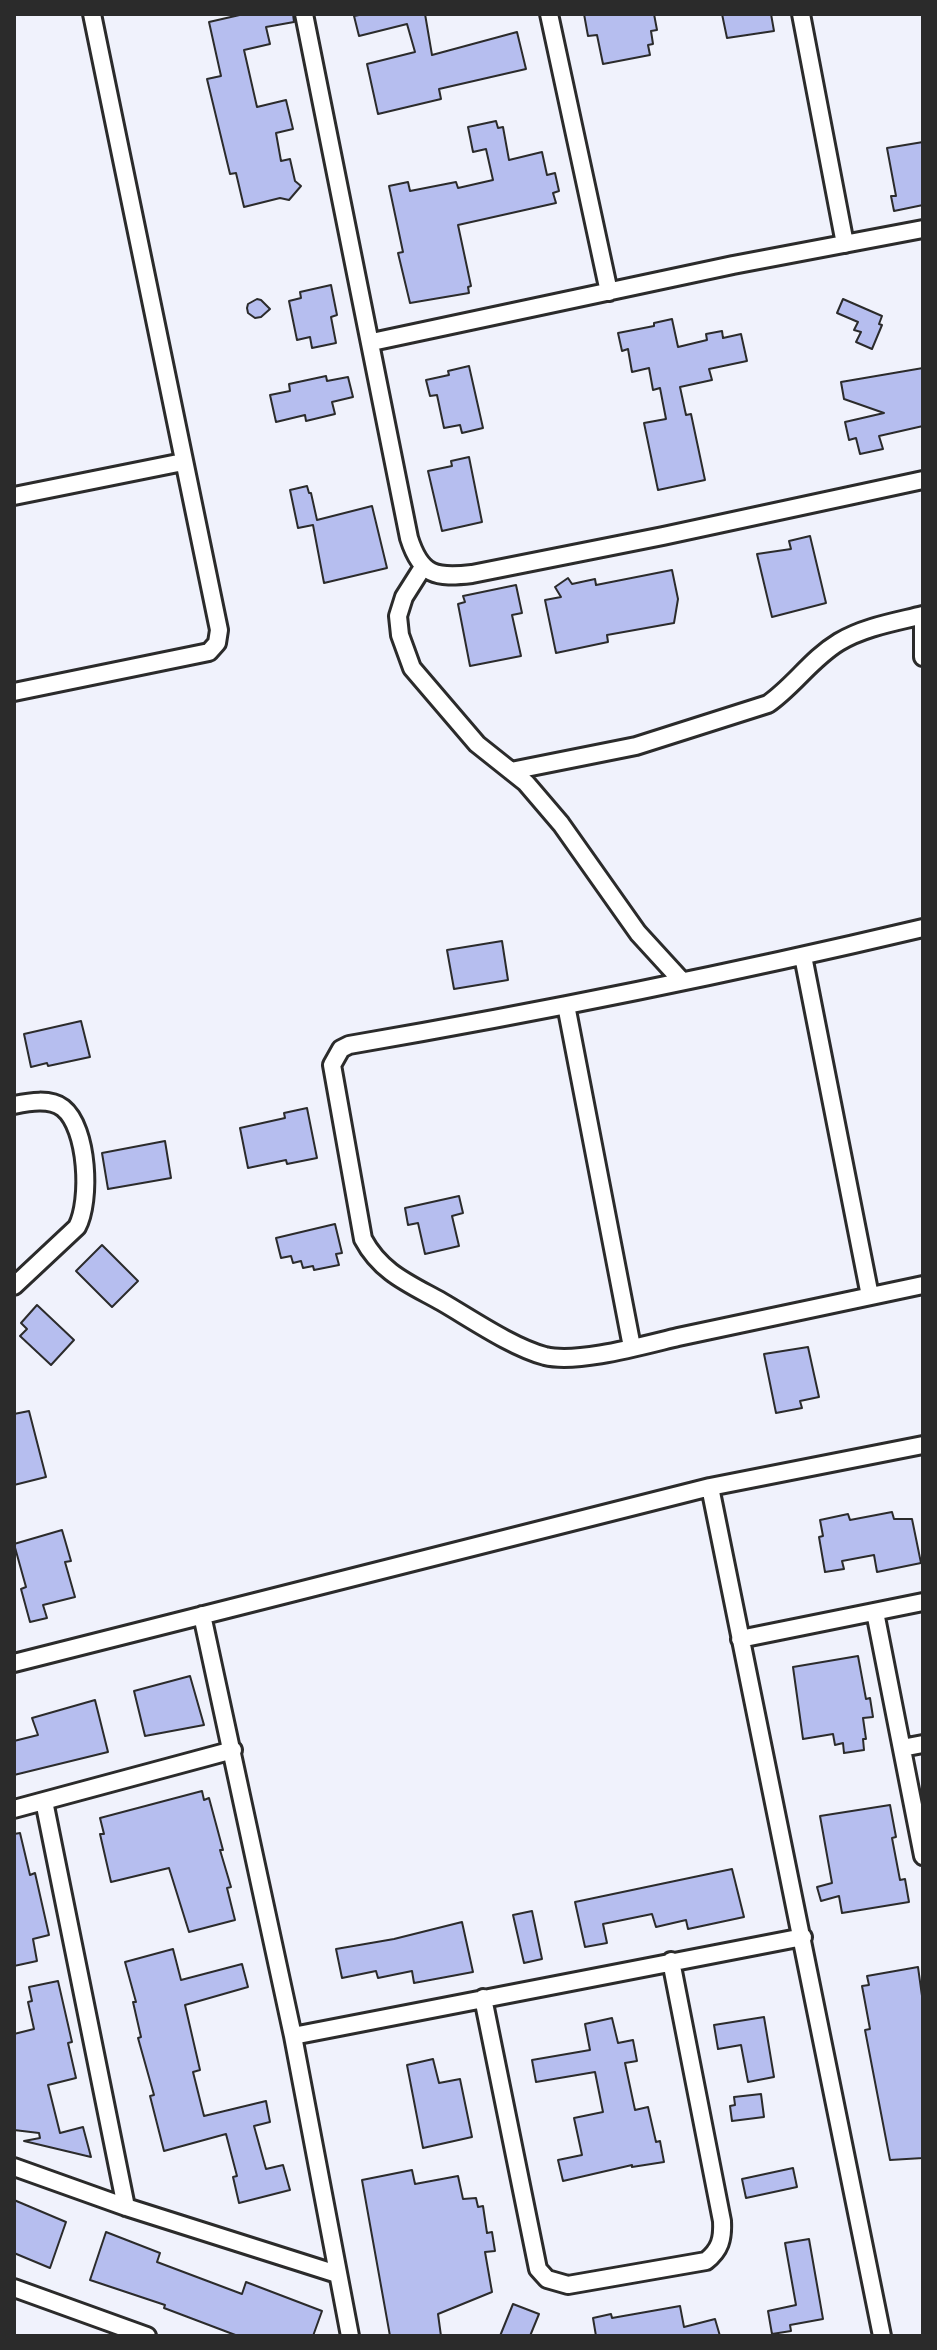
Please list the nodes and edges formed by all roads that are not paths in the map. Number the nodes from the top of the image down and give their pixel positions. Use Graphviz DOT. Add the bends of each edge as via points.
graph roads {
  1 [pos="92,14"];
  2 [pos="304,14"];
  3 [pos="549,14"];
  4 [pos="801,14"];
  5 [pos="923,229"];
  6 [pos="845,244"];
  7 [pos="609,292"];
  8 [pos="372,342"];
  9 [pos="183,462"];
  10 [pos="923,480"];
  11 [pos="14,496"];
  12 [pos="423,567"];
  13 [pos="923,616"];
  14 [pos="923,657"];
  15 [pos="14,692"];
  16 [pos="511,771"];
  17 [pos="923,928"];
  18 [pos="803,956"];
  19 [pos="681,980"];
  20 [pos="566,1005"];
  21 [pos="14,1105"];
  22 [pos="923,1285"];
  23 [pos="14,1286"];
  24 [pos="870,1296"];
  25 [pos="632,1347"];
  26 [pos="923,1445"];
  27 [pos="710,1487"];
  28 [pos="923,1602"];
  29 [pos="875,1612"];
  30 [pos="202,1615"];
  31 [pos="740,1639"];
  32 [pos="14,1663"];
  33 [pos="923,1744"];
  34 [pos="902,1748"];
  35 [pos="233,1750"];
  36 [pos="44,1801"];
  37 [pos="14,1809"];
  38 [pos="923,1856"];
  39 [pos="803,1937"];
  40 [pos="671,1961"];
  41 [pos="483,1998"];
  42 [pos="293,2036"];
  43 [pos="14,2167"];
  44 [pos="126,2207"];
  45 [pos="337,2274"];
  46 [pos="14,2288"];
  47 [pos="147,2336"];
  48 [pos="350,2336"];
  49 [pos="882,2336"];
  1 -- 9 [label="street"];
  2 -- 8 [label="street"];
  3 -- 7 [label="street"];
  4 -- 6 [label="street"];
  5 -- 6 [label="street"];
  6 -- 7 [label="street"];
  7 -- 8 [label="street"];
  8 -- 12 [label="street" via="409,538"];
  9 -- 11 [label="street"];
  9 -- 15 [label="street" via="219,630 217,643 209,652"];
  10 -- 12 [label="street" via="472,574 447,577"];
  12 -- 16 [label="street" via="398,616 412,668 477,744"];
  13 -- 14 [label="street"];
  13 -- 16 [label="street" via="840,641 768,704 636,746"];
  16 -- 19 [label="street" via="561,824 638,933"];
  17 -- 18 [label="street"];
  18 -- 19 [label="street"];
  18 -- 24 [label="street"];
  19 -- 20 [label="street"];
  20 -- 25 [label="street"];
  20 -- 25 [label="street" via="341,1049 332,1077 354,1195 363,1239 385,1269 524,1347 567,1358"];
  21 -- 23 [label="street" via="46,1102 71,1116 79,1130 86,1197 77,1227"];
  22 -- 24 [label="street"];
  24 -- 25 [label="street"];
  26 -- 27 [label="street"];
  27 -- 30 [label="street"];
  27 -- 31 [label="street"];
  28 -- 29 [label="street"];
  29 -- 31 [label="street"];
  29 -- 34 [label="street"];
  30 -- 32 [label="street"];
  30 -- 35 [label="street"];
  31 -- 39 [label="street"];
  33 -- 34 [label="street"];
  34 -- 38 [label="street"];
  35 -- 36 [label="street"];
  35 -- 42 [label="street"];
  36 -- 37 [label="street"];
  36 -- 44 [label="street"];
  39 -- 40 [label="street"];
  39 -- 49 [label="street"];
  40 -- 41 [label="street"];
  40 -- 41 [label="street" via="722,2221 719,2248 706,2261 568,2285 547,2279 538,2269"];
  41 -- 42 [label="street"];
  42 -- 45 [label="street"];
  43 -- 44 [label="street"];
  44 -- 45 [label="street"];
  45 -- 48 [label="street"];
  46 -- 47 [label="street"];
}
